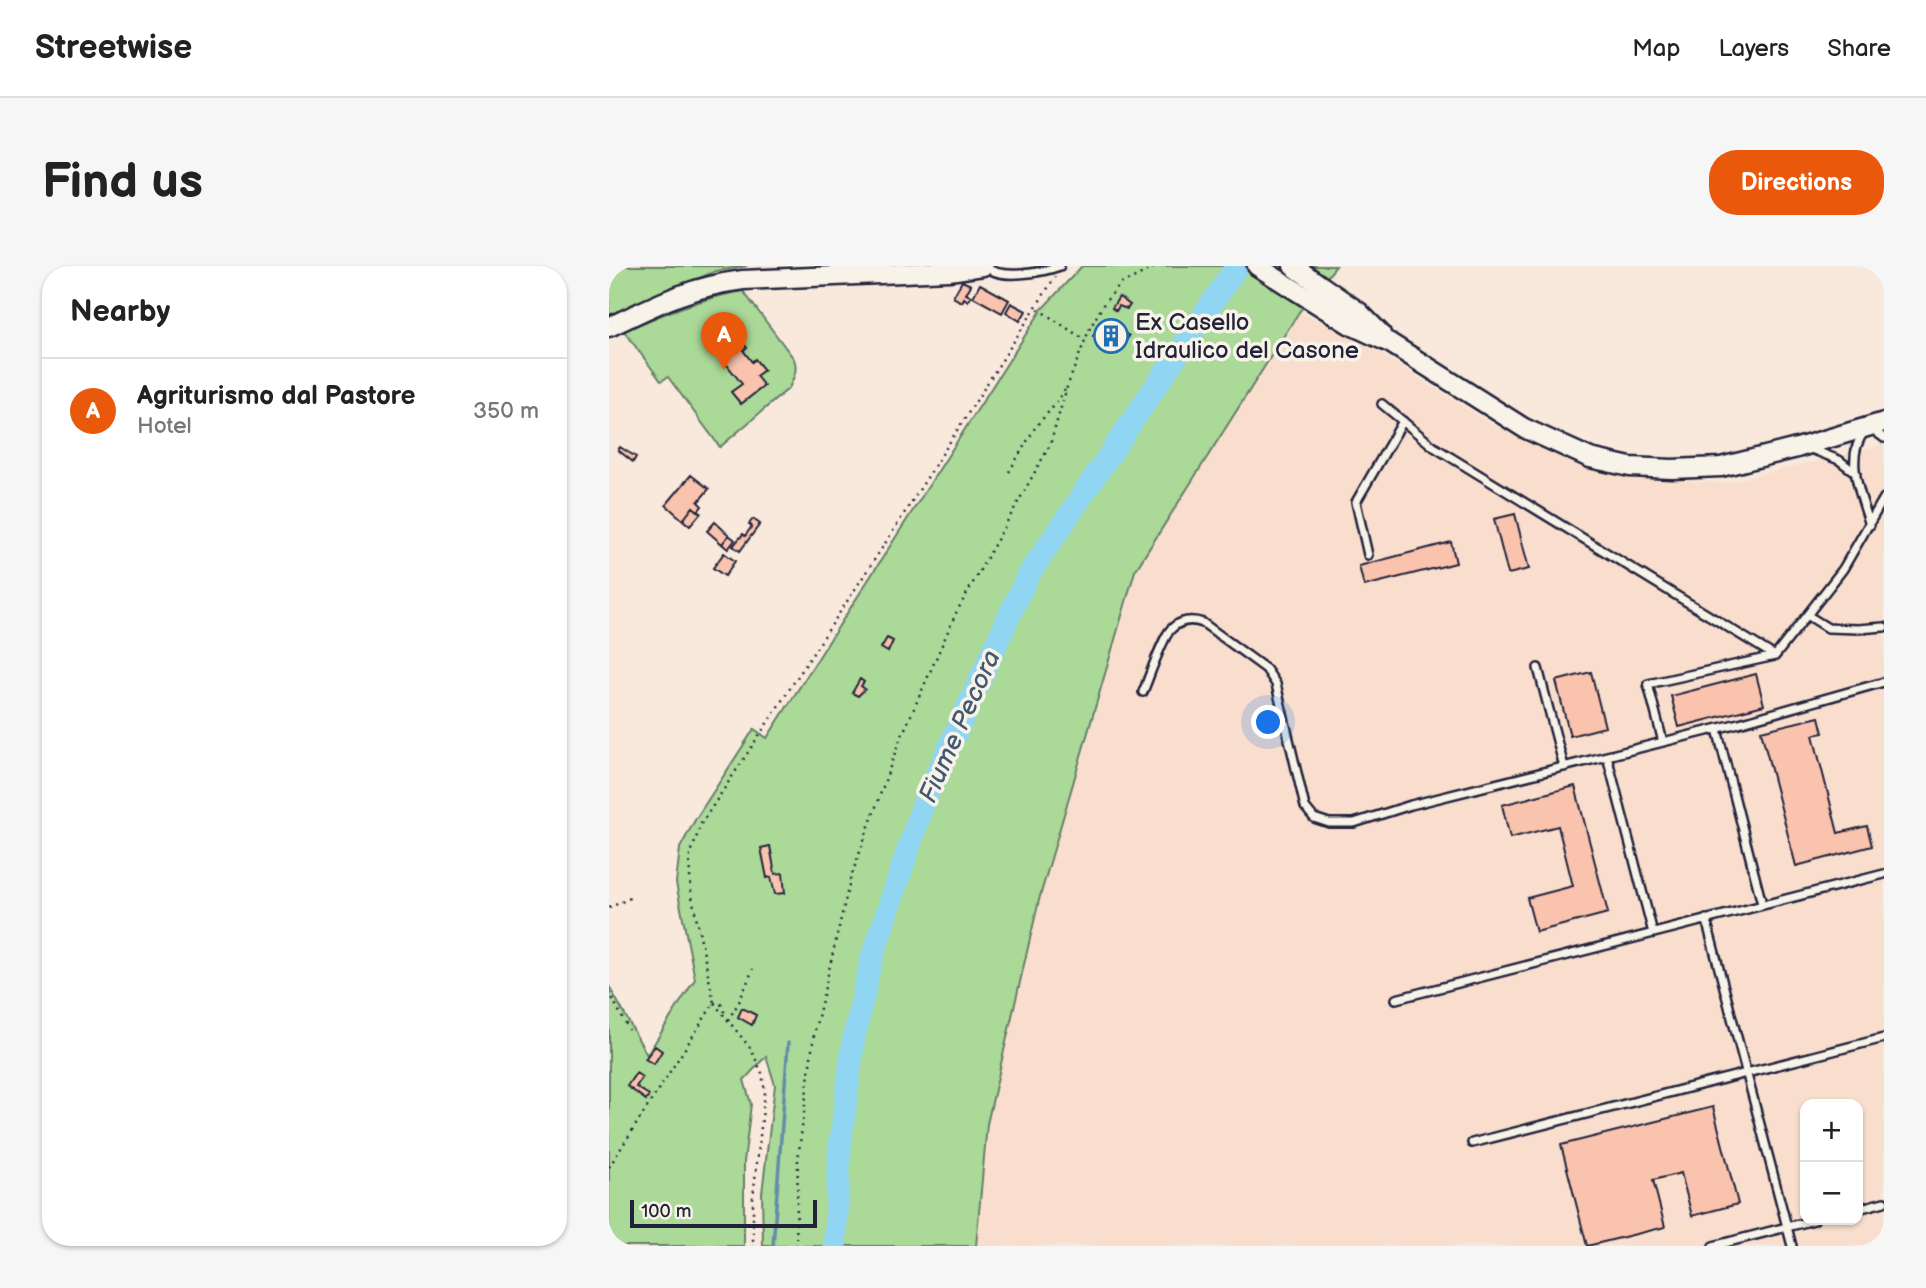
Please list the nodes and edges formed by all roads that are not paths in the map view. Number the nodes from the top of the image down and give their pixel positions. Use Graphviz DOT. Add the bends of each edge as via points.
graph roads {
  1 [pos="985,266"];
  2 [pos="1257,266"];
  3 [pos="1293,266"];
  4 [pos="1058,267"];
  5 [pos="609,327"];
  6 [pos="1391,343"];
  7 [pos="1383,404"];
  8 [pos="1403,421"];
  9 [pos="1876,424"];
  10 [pos="1884,438"];
  11 [pos="1797,448"];
  12 [pos="1856,473"];
  13 [pos="1884,498"];
  14 [pos="1870,525"];
  15 [pos="1368,555"];
  16 [pos="1807,615"];
  17 [pos="1884,627"];
  18 [pos="1775,656"];
  19 [pos="1538,668"];
  20 [pos="1884,682"];
  21 [pos="1143,692"];
  22 [pos="1717,729"];
  23 [pos="1663,742"];
  24 [pos="1607,756"];
  25 [pos="1565,767"];
  26 [pos="1884,873"];
  27 [pos="1762,904"];
  28 [pos="1706,919"];
  29 [pos="1653,933"];
  30 [pos="1396,999"];
  31 [pos="1884,1038"];
  32 [pos="1746,1073"];
  33 [pos="1472,1143"];
  34 [pos="1884,1202"];
  35 [pos="1863,1208"];
  36 [pos="1800,1224"];
  37 [pos="1787,1227"];
  38 [pos="1713,1246"];
  39 [pos="1792,1246"];
  1 -- 4 [label="lane" via="1005,274"];
  1 -- 5 [label="street" via="720,283 681,293"];
  2 -- 6 [label="street" via="1349,324"];
  3 -- 6 [label="street" via="1359,312"];
  6 -- 11 [label="street" via="1524,428 1590,458 1630,467 1698,469"];
  7 -- 8 [label="lane"];
  8 -- 15 [label="lane" via="1356,502"];
  8 -- 18 [label="lane" via="1434,447"];
  9 -- 10 [label="lane"];
  9 -- 11 [label="street"];
  9 -- 12 [label="lane" via="1857,441"];
  11 -- 12 [label="lane" via="1816,449"];
  12 -- 14 [label="lane"];
  13 -- 14 [label="lane"];
  14 -- 16 [label="lane"];
  16 -- 17 [label="lane" via="1828,628"];
  16 -- 18 [label="lane"];
  18 -- 23 [label="lane" via="1648,684"];
  19 -- 25 [label="lane"];
  20 -- 22 [label="lane"];
  21 -- 25 [label="lane" via="1170,629 1183,621 1203,622 1266,669 1276,684 1305,807 1314,818 1329,823 1354,823"];
  22 -- 23 [label="lane"];
  22 -- 27 [label="lane"];
  23 -- 24 [label="lane"];
  24 -- 25 [label="lane"];
  24 -- 29 [label="lane"];
  26 -- 27 [label="lane"];
  27 -- 28 [label="lane"];
  28 -- 29 [label="lane"];
  28 -- 32 [label="lane"];
  29 -- 30 [label="lane"];
  31 -- 32 [label="lane"];
  32 -- 33 [label="lane"];
  32 -- 37 [label="lane"];
  34 -- 35 [label="lane"];
  36 -- 37 [label="lane"];
  37 -- 38 [label="lane"];
  37 -- 39 [label="lane"];
}
